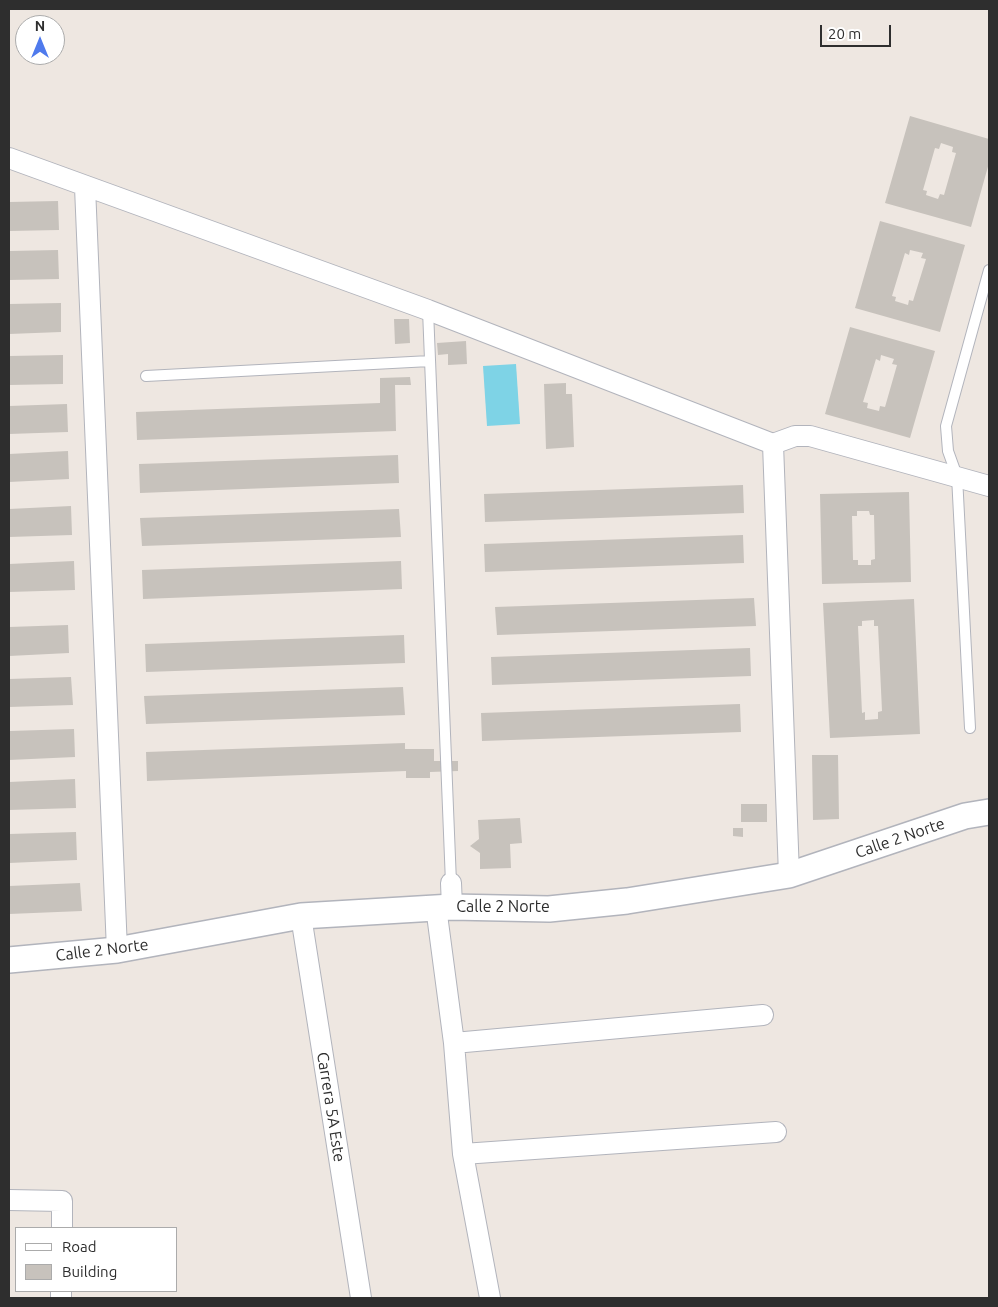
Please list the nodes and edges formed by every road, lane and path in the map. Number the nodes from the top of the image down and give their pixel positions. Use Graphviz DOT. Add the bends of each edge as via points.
graph roads {
  1 [pos="9,158"];
  2 [pos="85,187"];
  3 [pos="989,270"];
  4 [pos="428,310"];
  5 [pos="430,361"];
  6 [pos="146,376"];
  7 [pos="773,444"];
  8 [pos="957,476"];
  9 [pos="989,486"];
  10 [pos="970,728"];
  11 [pos="989,812"];
  12 [pos="789,876"];
  13 [pos="446,899"];
  14 [pos="301,916"];
  15 [pos="117,950"];
  16 [pos="9,960"];
  17 [pos="763,1015"];
  18 [pos="454,1043"];
  19 [pos="776,1132"];
  20 [pos="463,1154"];
  21 [pos="9,1200"];
  22 [pos="62,1227"];
  23 [pos="362,1298"];
  24 [pos="490,1298"];
  1 -- 2 [label="street"];
  2 -- 4 [label="street"];
  2 -- 15 [label="street"];
  3 -- 8 [label="lane" via="946,426 948,451"];
  4 -- 5 [label="lane"];
  4 -- 7 [label="street"];
  5 -- 6 [label="lane"];
  5 -- 13 [label="lane"];
  7 -- 8 [label="street" via="795,436 810,436"];
  7 -- 12 [label="street"];
  8 -- 9 [label="street"];
  8 -- 10 [label="lane"];
  11 -- 12 [label="street, Calle 2 Norte" via="965,816"];
  12 -- 13 [label="street, Calle 2 Norte" via="627,901 549,909"];
  13 -- 14 [label="street, Calle 2 Norte"];
  13 -- 18 [label="street"];
  14 -- 15 [label="street, Calle 2 Norte"];
  14 -- 23 [label="street, Carrera 5A Este"];
  15 -- 16 [label="street, Calle 2 Norte"];
  17 -- 18 [label="street"];
  18 -- 20 [label="street"];
  19 -- 20 [label="street"];
  20 -- 24 [label="street"];
  21 -- 22 [label="street" via="62,1202"];
}
